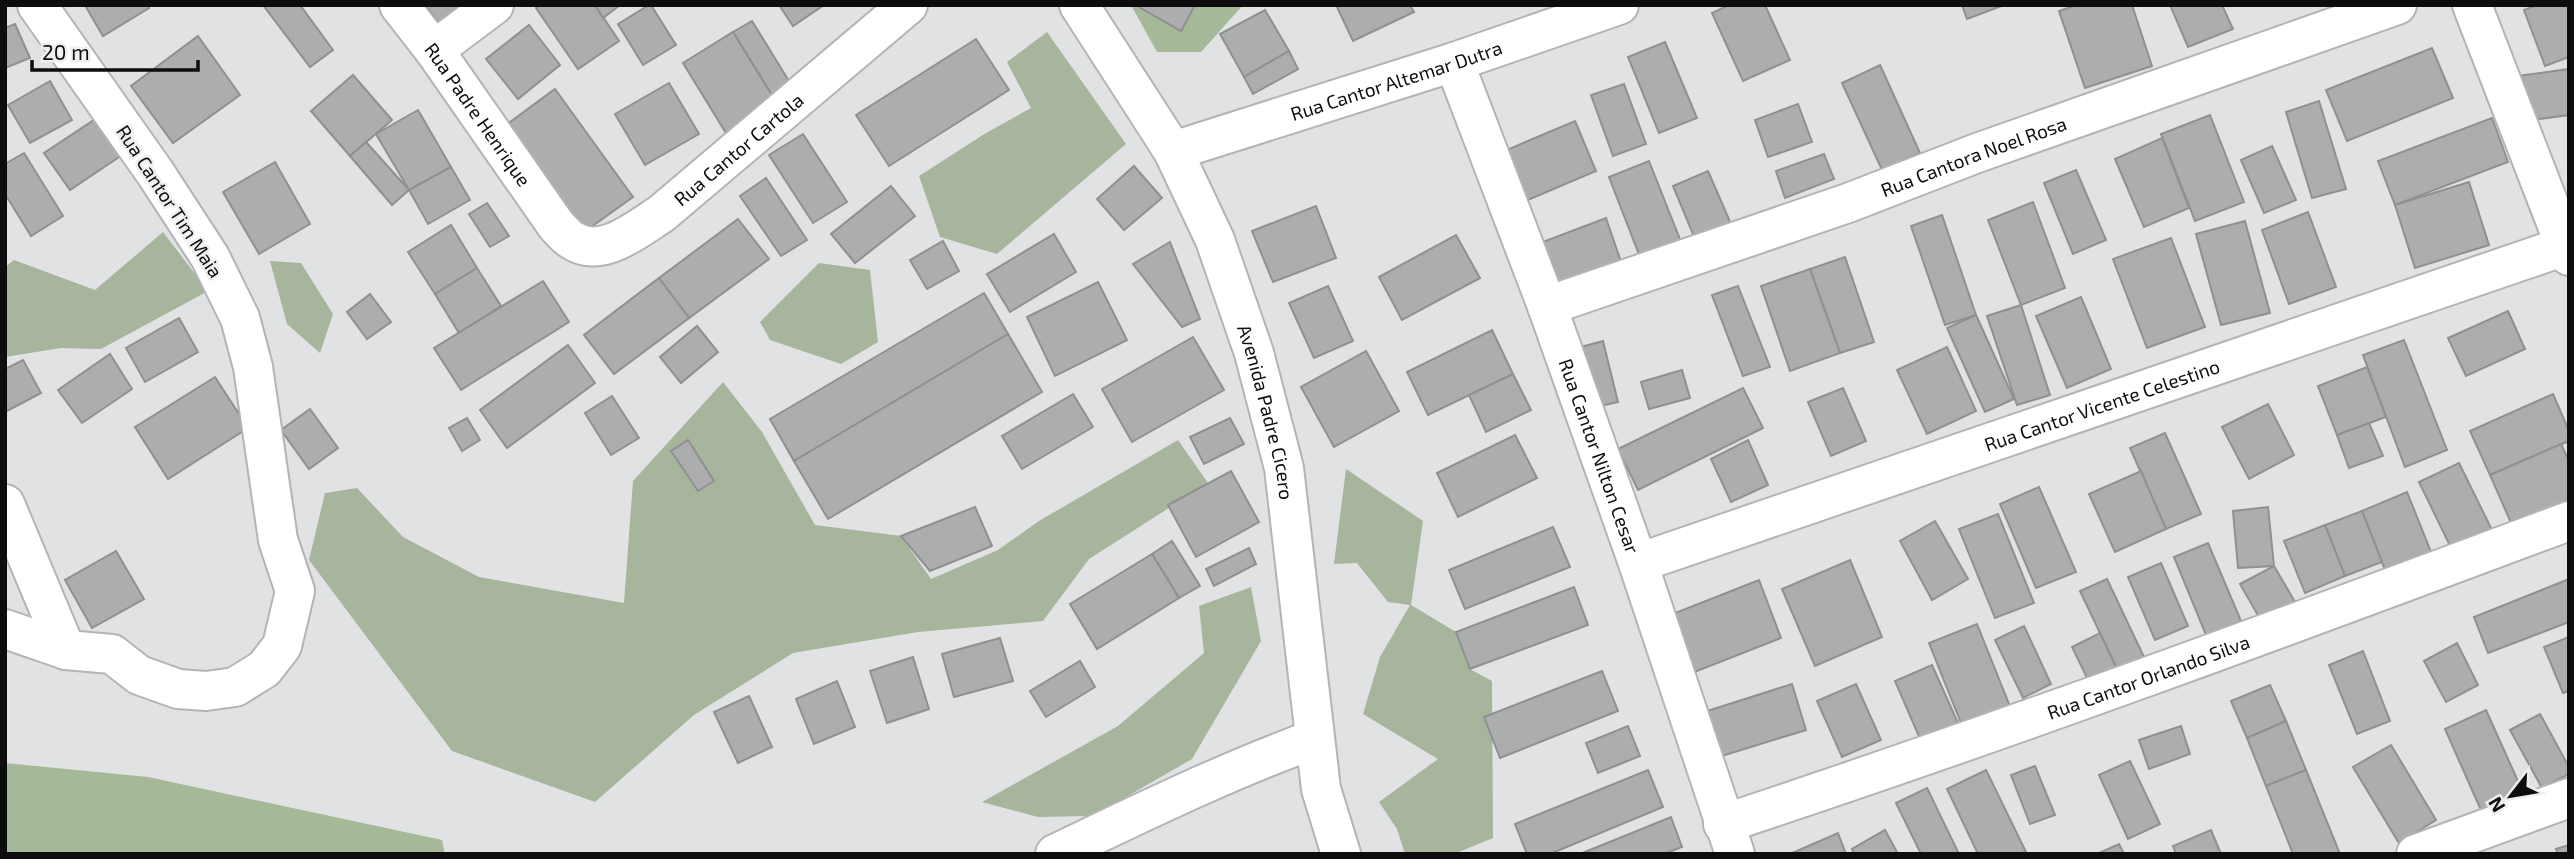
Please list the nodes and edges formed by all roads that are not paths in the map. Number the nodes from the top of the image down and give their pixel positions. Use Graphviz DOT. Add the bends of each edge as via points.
graph roads {
  1 [pos="37,5"];
  2 [pos="399,5"];
  3 [pos="494,5"];
  4 [pos="908,5"];
  5 [pos="1079,5"];
  6 [pos="1619,5"];
  7 [pos="2397,5"];
  8 [pos="2472,5"];
  9 [pos="434,50"];
  10 [pos="1454,62"];
  11 [pos="1173,151"];
  12 [pos="556,225"];
  13 [pos="2567,251"];
  14 [pos="1547,306"];
  15 [pos="5,504"];
  16 [pos="2569,521"];
  17 [pos="1638,563"];
  18 [pos="5,629"];
  19 [pos="66,650"];
  20 [pos="1315,739"];
  21 [pos="2569,798"];
  22 [pos="1729,839"];
  23 [pos="1055,854"];
  24 [pos="1341,854"];
  25 [pos="2416,854"];
  1 -- 19 [label="street, Rua Cantor Tim Maia" via="204,247 240,318 255,380 278,540 295,591 282,646 264,669 235,687 177,689 139,675 112,654"];
  2 -- 9 [label="street, Rua Padre Henrique"];
  3 -- 9 [label="street"];
  4 -- 12 [label="street, Rua Cantor Cartola" via="661,214 626,236 603,246 587,246 572,241"];
  5 -- 11 [label="street, Avenida Padre Cicero"];
  6 -- 10 [label="street, Rua Cantor Altemar Dutra"];
  7 -- 14 [label="street, Rua Cantora Noel Rosa"];
  8 -- 13 [label="street"];
  9 -- 12 [label="street, Rua Padre Henrique"];
  10 -- 11 [label="street, Rua Cantor Altemar Dutra"];
  10 -- 14 [label="street, Rua Cantor Nilton Cesar"];
  11 -- 20 [label="street, Avenida Padre Cicero" via="1215,240 1254,354 1284,468"];
  13 -- 17 [label="street, Rua Cantor Vicente Celestino"];
  14 -- 17 [label="street, Rua Cantor Nilton Cesar"];
  15 -- 19 [label="street"];
  16 -- 22 [label="street, Rua Cantor Orlando Silva" via="1938,753"];
  17 -- 22 [label="street, Rua Cantor Nilton Cesar"];
  18 -- 19 [label="street, Rua Cantor Tim Maia"];
  20 -- 23 [label="street" via="1209,781"];
  20 -- 24 [label="street, Avenida Padre Cicero" via="1321,789"];
  21 -- 25 [label="street"];
}
